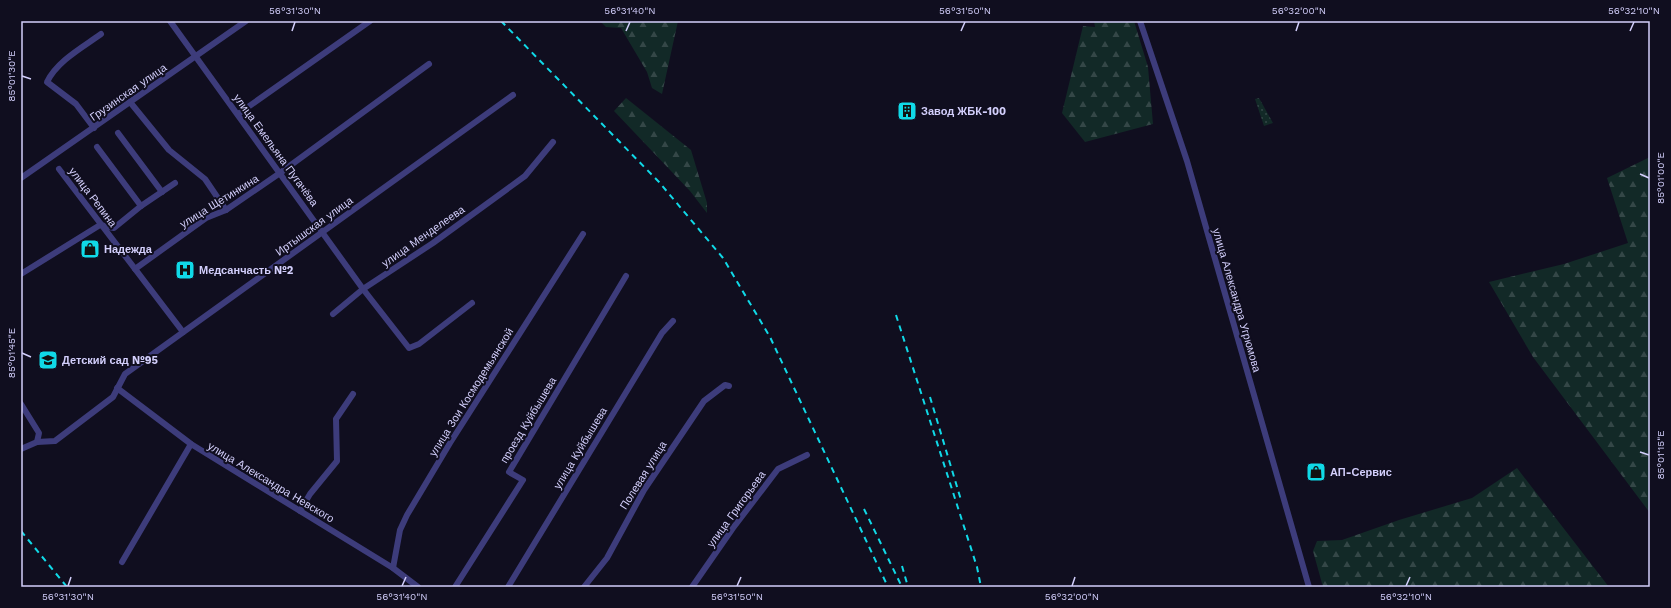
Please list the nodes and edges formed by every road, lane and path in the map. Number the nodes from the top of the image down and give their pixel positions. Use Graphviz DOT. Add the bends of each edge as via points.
graph roads {
  1 [pos="170,21"];
  2 [pos="246,21"];
  3 [pos="370,21"];
  4 [pos="1140,21"];
  5 [pos="101,34"];
  6 [pos="197,57"];
  7 [pos="429,64"];
  8 [pos="513,94"];
  9 [pos="130,102"];
  10 [pos="238,114"];
  11 [pos="94,128"];
  12 [pos="118,133"];
  13 [pos="553,142"];
  14 [pos="97,147"];
  15 [pos="59,169"];
  16 [pos="280,173"];
  17 [pos="21,178"];
  18 [pos="175,183"];
  19 [pos="162,192"];
  20 [pos="141,206"];
  21 [pos="226,210"];
  22 [pos="100,225"];
  23 [pos="323,232"];
  24 [pos="583,234"];
  25 [pos="135,269"];
  26 [pos="21,274"];
  27 [pos="626,276"];
  28 [pos="363,289"];
  29 [pos="472,303"];
  30 [pos="333,314"];
  31 [pos="673,321"];
  32 [pos="184,332"];
  33 [pos="729,386"];
  34 [pos="117,388"];
  35 [pos="353,394"];
  36 [pos="21,404"];
  37 [pos="37,442"];
  38 [pos="191,444"];
  39 [pos="21,450"];
  40 [pos="807,455"];
  41 [pos="300,511"];
  42 [pos="122,562"];
  43 [pos="393,568"];
  44 [pos="418,587"];
  45 [pos="455,587"];
  46 [pos="508,587"];
  47 [pos="584,587"];
  48 [pos="692,587"];
  49 [pos="1309,587"];
  1 -- 6 [label="street, улица Емельяна Пугачёва"];
  2 -- 6 [label="street, Грузинская улица"];
  3 -- 10 [label="street"];
  4 -- 49 [label="street, улица Александра Угрюмова" via="1187,161"];
  5 -- 11 [label="street" via="51,73 48,82 76,104"];
  6 -- 9 [label="street, Грузинская улица"];
  6 -- 10 [label="street, улица Емельяна Пугачёва"];
  7 -- 16 [label="street, улица Щетинкина"];
  8 -- 23 [label="street, Иртышская улица"];
  9 -- 11 [label="street, Грузинская улица"];
  9 -- 21 [label="street" via="169,150 206,180"];
  10 -- 16 [label="street, улица Емельяна Пугачёва"];
  11 -- 17 [label="street, Грузинская улица"];
  12 -- 19 [label="street"];
  13 -- 28 [label="street, улица Менделеева" via="525,176 433,243"];
  14 -- 20 [label="street"];
  15 -- 22 [label="street, улица Репина"];
  16 -- 21 [label="street, улица Щетинкина"];
  16 -- 23 [label="street, улица Емельяна Пугачёва"];
  18 -- 19 [label="street"];
  19 -- 20 [label="street"];
  20 -- 22 [label="street" via="114,228"];
  21 -- 25 [label="street, улица Щетинкина" via="206,218"];
  22 -- 25 [label="street, улица Репина"];
  22 -- 26 [label="street"];
  23 -- 28 [label="street, улица Емельяна Пугачёва"];
  23 -- 32 [label="street, Иртышская улица"];
  24 -- 43 [label="street, улица Зои Космодемьянской" via="407,515 400,530"];
  25 -- 32 [label="street, улица Репина"];
  27 -- 45 [label="street, проезд Куйбышева" via="509,472 523,480"];
  28 -- 29 [label="street, улица Емельяна Пугачёва" via="409,348 419,344"];
  28 -- 30 [label="street, улица Менделеева"];
  31 -- 46 [label="street, улица Куйбышева" via="662,333"];
  32 -- 34 [label="street, Иртышская улица" via="125,374"];
  33 -- 47 [label="street, Полевая улица" via="721,387 704,401 644,490 607,558"];
  34 -- 37 [label="street, Иртышская улица" via="113,398 55,441"];
  34 -- 38 [label="street, улица Александра Невского"];
  35 -- 41 [label="street" via="336,419 337,461 310,494"];
  36 -- 37 [label="street" via="38,434"];
  37 -- 39 [label="street, Иртышская улица"];
  38 -- 41 [label="street, улица Александра Невского"];
  38 -- 42 [label="street"];
  40 -- 48 [label="street, улица Григорьева" via="778,469"];
  41 -- 43 [label="street, улица Александра Невского"];
  43 -- 44 [label="street, улица Александра Невского"];
}
